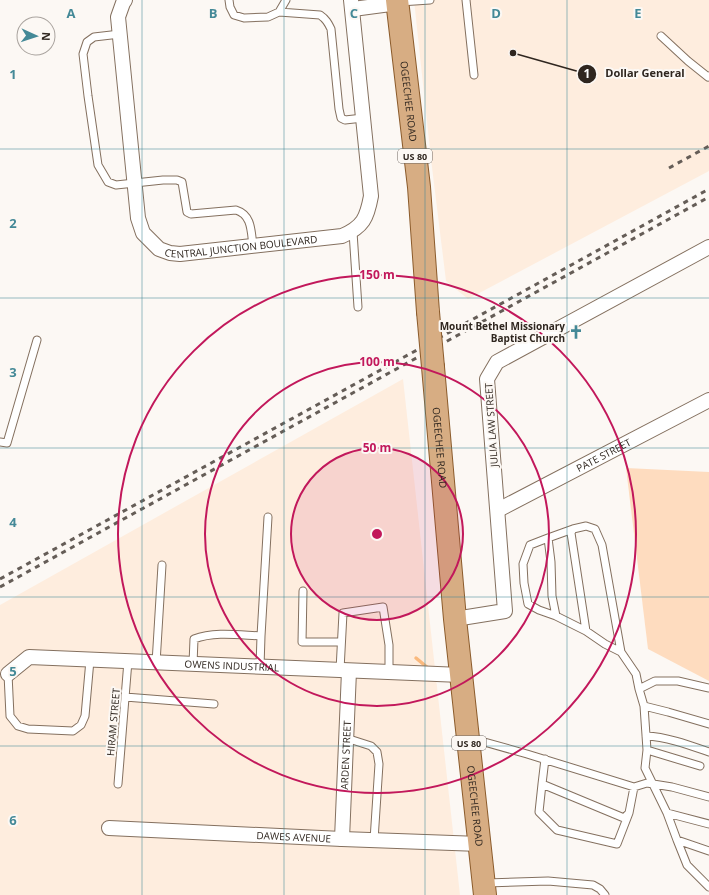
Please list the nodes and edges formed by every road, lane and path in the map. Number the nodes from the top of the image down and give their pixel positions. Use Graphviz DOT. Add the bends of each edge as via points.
graph roads {
  1 [pos="125,0"];
  2 [pos="229,0"];
  3 [pos="286,0"];
  4 [pos="430,0"];
  5 [pos="466,0"];
  6 [pos="398,1"];
  7 [pos="352,5"];
  8 [pos="279,12"];
  9 [pos="120,34"];
  10 [pos="661,36"];
  11 [pos="474,75"];
  12 [pos="709,76"];
  13 [pos="363,118"];
  14 [pos="134,183"];
  15 [pos="352,232"];
  16 [pos="253,246"];
  17 [pos="709,247"];
  18 [pos="358,307"];
  19 [pos="37,340"];
  20 [pos="709,400"];
  21 [pos="0,442"];
  22 [pos="498,510"];
  23 [pos="268,517"];
  24 [pos="573,529"];
  25 [pos="548,538"];
  26 [pos="162,565"];
  27 [pos="303,591"];
  28 [pos="556,616"];
  29 [pos="455,619"];
  30 [pos="586,631"];
  31 [pos="261,636"];
  32 [pos="341,642"];
  33 [pos="621,652"];
  34 [pos="90,660"];
  35 [pos="128,662"];
  36 [pos="156,663"];
  37 [pos="193,664"];
  38 [pos="260,667"];
  39 [pos="345,670"];
  40 [pos="389,672"];
  41 [pos="8,674"];
  42 [pos="461,675"];
  43 [pos="709,688"];
  44 [pos="639,689"];
  45 [pos="125,697"];
  46 [pos="214,704"];
  47 [pos="644,706"];
  48 [pos="709,724"];
  49 [pos="646,736"];
  50 [pos="346,738"];
  51 [pos="468,738"];
  52 [pos="647,750"];
  53 [pos="709,752"];
  54 [pos="544,759"];
  55 [pos="700,766"];
  56 [pos="118,784"];
  57 [pos="542,784"];
  58 [pos="652,784"];
  59 [pos="634,787"];
  60 [pos="709,797"];
  61 [pos="629,812"];
  62 [pos="667,813"];
  63 [pos="709,824"];
  64 [pos="108,828"];
  65 [pos="342,839"];
  66 [pos="374,840"];
  67 [pos="677,840"];
  68 [pos="480,844"];
  69 [pos="709,851"];
  70 [pos="709,887"];
  71 [pos="484,889"];
  72 [pos="605,895"];
  1 -- 9 [label="street, CENTRAL JUNCTION BOULEVARD" via="118,17"];
  2 -- 8 [label="lane" via="234,15 244,18 268,17"];
  3 -- 8 [label="lane"];
  4 -- 6 [label="lane"];
  5 -- 11 [label="lane"];
  6 -- 7 [label="street"];
  6 -- 29 [label="main road, OGEECHEE ROAD / US 80, bridge" via="419,187"];
  7 -- 13 [label="street"];
  8 -- 13 [label="lane" via="320,15 325,18 331,30 341,118"];
  9 -- 14 [label="street, CENTRAL JUNCTION BOULEVARD"];
  9 -- 14 [label="lane" via="94,37 87,42 83,54 98,165 108,182 116,185"];
  10 -- 12 [label="lane"];
  13 -- 15 [label="street" via="371,196 362,224"];
  14 -- 16 [label="street, CENTRAL JUNCTION BOULEVARD" via="138,218 143,233 159,249 180,254"];
  14 -- 16 [label="lane" via="163,180 182,182 187,212 191,214 236,210 242,212 249,222"];
  15 -- 16 [label="street, CENTRAL JUNCTION BOULEVARD" via="342,236"];
  15 -- 18 [label="lane"];
  17 -- 22 [label="street, JULIA LAW STREET" via="497,362 487,379"];
  19 -- 21 [label="lane" via="7,443"];
  20 -- 22 [label="street, PATE STREET"];
  22 -- 29 [label="street, JULIA LAW STREET" via="505,611"];
  23 -- 31 [label="lane"];
  24 -- 25 [label="lane"];
  24 -- 30 [label="lane" via="571,533"];
  24 -- 33 [label="lane" via="586,526 594,529 602,545"];
  25 -- 28 [label="lane"];
  25 -- 28 [label="lane" via="530,545 523,564 524,583 528,604"];
  26 -- 36 [label="lane"];
  27 -- 32 [label="lane" via="302,642"];
  28 -- 30 [label="lane"];
  29 -- 42 [label="main road, OGEECHEE ROAD / US 80"];
  30 -- 33 [label="lane"];
  31 -- 37 [label="lane" via="212,634 194,639"];
  31 -- 38 [label="lane"];
  32 -- 39 [label="lane"];
  32 -- 40 [label="lane" via="342,613 383,607 389,646"];
  33 -- 44 [label="lane" via="636,674"];
  34 -- 35 [label="street, OWENS INDUSTRIAL"];
  34 -- 41 [label="street, OWENS INDUSTRIAL" via="29,658"];
  34 -- 41 [label="lane" via="85,716 81,725 73,731 28,729 18,726 10,716"];
  35 -- 36 [label="street, OWENS INDUSTRIAL"];
  35 -- 45 [label="lane, HIRAM STREET"];
  36 -- 37 [label="street, OWENS INDUSTRIAL"];
  37 -- 38 [label="street, OWENS INDUSTRIAL"];
  38 -- 39 [label="street, OWENS INDUSTRIAL"];
  39 -- 40 [label="street, OWENS INDUSTRIAL"];
  39 -- 50 [label="street, ARDEN STREET"];
  40 -- 42 [label="street, OWENS INDUSTRIAL"];
  42 -- 51 [label="main road, OGEECHEE ROAD / US 80"];
  43 -- 44 [label="lane" via="678,681 655,681"];
  44 -- 47 [label="lane"];
  45 -- 46 [label="lane"];
  45 -- 56 [label="lane, HIRAM STREET"];
  47 -- 48 [label="lane"];
  47 -- 49 [label="lane"];
  49 -- 52 [label="lane"];
  49 -- 53 [label="lane"];
  50 -- 65 [label="street, ARDEN STREET"];
  50 -- 66 [label="lane" via="371,746 377,752 379,764"];
  51 -- 54 [label="lane"];
  51 -- 68 [label="main road, OGEECHEE ROAD / US 80"];
  52 -- 55 [label="lane"];
  52 -- 58 [label="lane" via="645,768"];
  54 -- 57 [label="lane"];
  54 -- 59 [label="lane"];
  57 -- 61 [label="lane" via="624,818"];
  57 -- 61 [label="lane" via="539,812 557,830 617,844"];
  58 -- 59 [label="lane"];
  58 -- 60 [label="lane"];
  58 -- 62 [label="lane"];
  59 -- 61 [label="lane"];
  62 -- 63 [label="lane"];
  62 -- 67 [label="lane"];
  64 -- 65 [label="street, DAWES AVENUE"];
  65 -- 66 [label="street, DAWES AVENUE"];
  66 -- 68 [label="street, DAWES AVENUE"];
  67 -- 69 [label="lane"];
  67 -- 70 [label="lane" via="687,865"];
  68 -- 71 [label="main road, OGEECHEE ROAD / US 80"];
  71 -- 72 [label="lane" via="548,881 593,885"];
}
